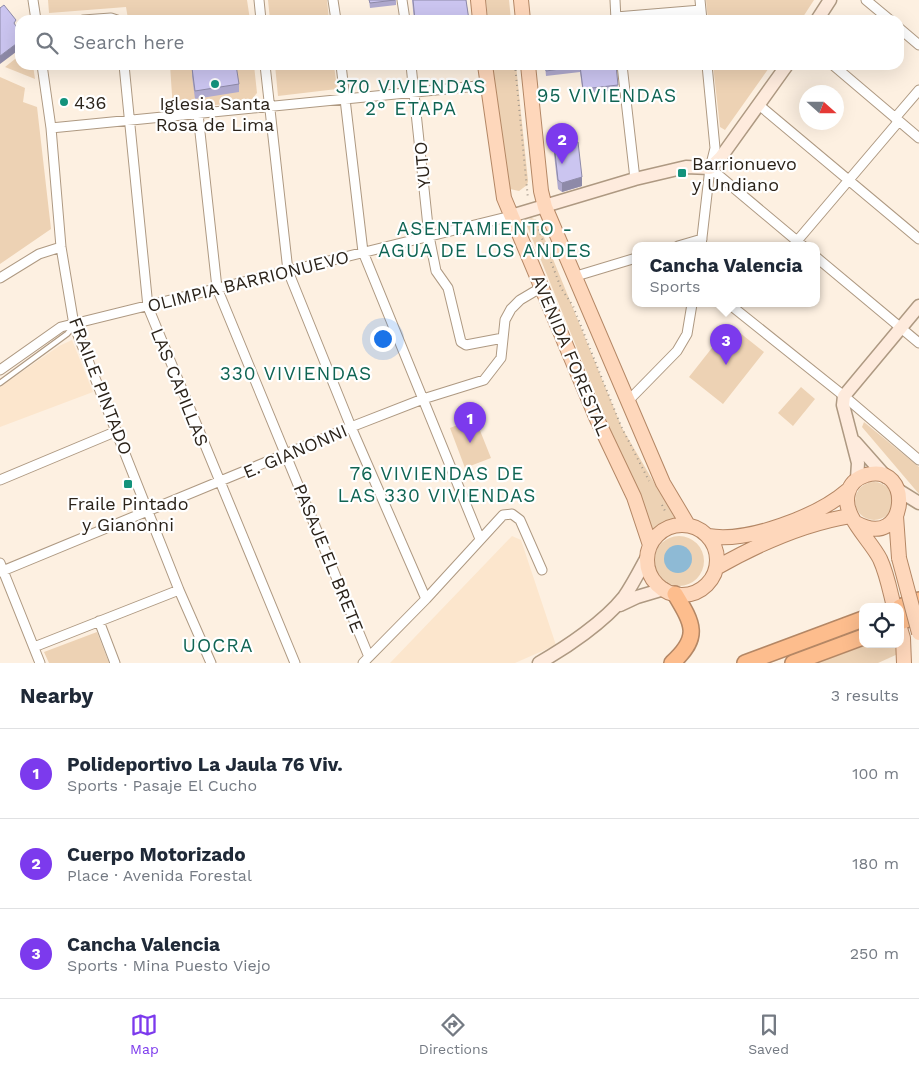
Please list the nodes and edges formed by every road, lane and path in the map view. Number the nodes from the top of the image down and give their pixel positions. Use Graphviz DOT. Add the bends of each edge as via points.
graph roads {
  1 [pos="33,0"];
  2 [pos="259,0"];
  3 [pos="333,0"];
  4 [pos="402,0"];
  5 [pos="478,0"];
  6 [pos="521,0"];
  7 [pos="614,0"];
  8 [pos="830,0"];
  9 [pos="866,0"];
  10 [pos="700,5"];
  11 [pos="35,15"];
  12 [pos="260,15"];
  13 [pos="335,15"];
  14 [pos="404,15"];
  15 [pos="480,15"];
  16 [pos="522,15"];
  17 [pos="616,15"];
  18 [pos="640,15"];
  19 [pos="820,15"];
  20 [pos="884,15"];
  21 [pos="904,32"];
  22 [pos="919,44"];
  23 [pos="43,70"];
  24 [pos="124,70"];
  25 [pos="265,70"];
  26 [pos="343,70"];
  27 [pos="412,70"];
  28 [pos="486,70"];
  29 [pos="529,70"];
  30 [pos="623,70"];
  31 [pos="708,70"];
  32 [pos="783,70"];
  33 [pos="839,70"];
  34 [pos="487,85"];
  35 [pos="919,90"];
  36 [pos="415,92"];
  37 [pos="346,100"];
  38 [pos="759,105"];
  39 [pos="269,108"];
  40 [pos="198,114"];
  41 [pos="897,120"];
  42 [pos="129,121"];
  43 [pos="51,128"];
  44 [pos="919,138"];
  45 [pos="710,168"];
  46 [pos="636,179"];
  47 [pos="849,180"];
  48 [pos="544,207"];
  49 [pos="511,216"];
  50 [pos="429,236"];
  51 [pos="919,239"];
  52 [pos="702,242"];
  53 [pos="798,242"];
  54 [pos="802,242"];
  55 [pos="62,247"];
  56 [pos="363,252"];
  57 [pos="632,259"];
  58 [pos="820,260"];
  59 [pos="288,271"];
  60 [pos="572,277"];
  61 [pos="0,278"];
  62 [pos="217,288"];
  63 [pos="542,288"];
  64 [pos="148,306"];
  65 [pos="919,306"];
  66 [pos="692,307"];
  67 [pos="734,307"];
  68 [pos="74,325"];
  69 [pos="900,328"];
  70 [pos="504,338"];
  71 [pos="919,343"];
  72 [pos="0,370"];
  73 [pos="0,383"];
  74 [pos="844,396"];
  75 [pos="423,399"];
  76 [pos="628,402"];
  77 [pos="351,427"];
  78 [pos="117,431"];
  79 [pos="854,441"];
  80 [pos="287,455"];
  81 [pos="919,460"];
  82 [pos="886,477"];
  83 [pos="0,480"];
  84 [pos="219,483"];
  85 [pos="853,485"];
  86 [pos="898,490"];
  87 [pos="919,503"];
  88 [pos="150,512"];
  89 [pos="896,516"];
  90 [pos="853,519"];
  91 [pos="688,525"];
  92 [pos="708,536"];
  93 [pos="480,539"];
  94 [pos="648,551"];
  95 [pos="1,568"];
  96 [pos="716,568"];
  97 [pos="542,570"];
  98 [pos="179,590"];
  99 [pos="669,592"];
  100 [pos="426,599"];
  101 [pos="919,600"];
  102 [pos="893,603"];
  103 [pos="904,606"];
  104 [pos="615,607"];
  105 [pos="919,615"];
  106 [pos="859,620"];
  107 [pos="99,621"];
  108 [pos="904,621"];
  109 [pos="919,633"];
  110 [pos="859,638"];
  111 [pos="34,647"];
  112 [pos="903,648"];
  113 [pos="366,660"];
  114 [pos="40,663"];
  115 [pos="115,663"];
  116 [pos="211,663"];
  117 [pos="295,663"];
  118 [pos="539,663"];
  119 [pos="672,663"];
  120 [pos="745,663"];
  121 [pos="793,663"];
  122 [pos="904,663"];
  1 -- 11 [label="street"];
  2 -- 12 [label="street"];
  3 -- 13 [label="street"];
  4 -- 14 [label="street"];
  5 -- 15 [label="main road"];
  6 -- 16 [label="main road"];
  7 -- 17 [label="street"];
  8 -- 19 [label="street"];
  9 -- 20 [label="street"];
  10 -- 18 [label="street"];
  21 -- 22 [label="street"];
  23 -- 43 [label="street, FRAILE PINTADO"];
  24 -- 42 [label="street, LAS CAPILLAS"];
  25 -- 39 [label="street"];
  26 -- 37 [label="street"];
  27 -- 36 [label="street, YUTO"];
  28 -- 34 [label="main road, AVENIDA FORESTAL"];
  29 -- 48 [label="main road, AVENIDA FORESTAL"];
  30 -- 46 [label="street"];
  31 -- 45 [label="street" via="716,139"];
  32 -- 38 [label="street"];
  33 -- 41 [label="street"];
  34 -- 36 [label="street"];
  34 -- 49 [label="main road, AVENIDA FORESTAL" via="504,198"];
  35 -- 41 [label="street"];
  36 -- 37 [label="street"];
  36 -- 50 [label="street, YUTO"];
  37 -- 39 [label="street"];
  37 -- 56 [label="street"];
  38 -- 45 [label="street"];
  38 -- 47 [label="street"];
  39 -- 40 [label="street"];
  39 -- 59 [label="street"];
  40 -- 42 [label="street"];
  40 -- 62 [label="street, PASAJE EL BRETE"];
  41 -- 44 [label="street"];
  41 -- 47 [label="street"];
  42 -- 43 [label="street"];
  42 -- 64 [label="street, LAS CAPILLAS"];
  43 -- 55 [label="street, FRAILE PINTADO"];
  45 -- 46 [label="street, OLIMPIA BARRIONUEVO" via="686,166"];
  45 -- 52 [label="street"];
  45 -- 53 [label="street"];
  46 -- 48 [label="street, OLIMPIA BARRIONUEVO"];
  47 -- 51 [label="street"];
  47 -- 54 [label="street"];
  48 -- 49 [label="street, OLIMPIA BARRIONUEVO"];
  48 -- 60 [label="main road, AVENIDA FORESTAL"];
  49 -- 50 [label="street, OLIMPIA BARRIONUEVO"];
  49 -- 63 [label="main road, AVENIDA FORESTAL"];
  50 -- 56 [label="street, OLIMPIA BARRIONUEVO"];
  50 -- 70 [label="street, YUTO" via="436,271 448,288 461,342 466,345"];
  55 -- 61 [label="street" via="39,254"];
  55 -- 68 [label="street, FRAILE PINTADO"];
  56 -- 59 [label="street, OLIMPIA BARRIONUEVO"];
  56 -- 75 [label="street"];
  57 -- 60 [label="street"];
  58 -- 69 [label="street"];
  59 -- 62 [label="street, OLIMPIA BARRIONUEVO"];
  59 -- 77 [label="street"];
  60 -- 76 [label="main road, AVENIDA FORESTAL"];
  62 -- 64 [label="street, OLIMPIA BARRIONUEVO"];
  62 -- 80 [label="street, PASAJE EL BRETE"];
  63 -- 70 [label="street, E. GIANONNI" via="511,309 505,320"];
  63 -- 94 [label="main road, AVENIDA FORESTAL" via="596,417 634,497"];
  64 -- 68 [label="street, OLIMPIA BARRIONUEVO"];
  64 -- 84 [label="street, LAS CAPILLAS"];
  65 -- 69 [label="street"];
  66 -- 76 [label="street" via="687,334 677,351"];
  67 -- 74 [label="street"];
  68 -- 72 [label="street, OLIMPIA BARRIONUEVO" via="61,327"];
  68 -- 73 [label="lane" via="67,334"];
  68 -- 78 [label="street, FRAILE PINTADO"];
  69 -- 71 [label="street"];
  69 -- 74 [label="street"];
  70 -- 75 [label="street, E. GIANONNI" via="501,358 484,380"];
  74 -- 79 [label="street"];
  74 -- 81 [label="street"];
  75 -- 77 [label="street, E. GIANONNI"];
  75 -- 93 [label="street"];
  76 -- 91 [label="main road, AVENIDA FORESTAL" via="662,483"];
  77 -- 80 [label="street, E. GIANONNI"];
  77 -- 100 [label="street"];
  78 -- 83 [label="street"];
  78 -- 88 [label="street, FRAILE PINTADO"];
  79 -- 82 [label="street"];
  79 -- 85 [label="street" via="858,463"];
  80 -- 84 [label="street, E. GIANONNI"];
  80 -- 113 [label="street, PASAJE EL BRETE"];
  82 -- 85 [label="main road" via="869,474"];
  82 -- 86 [label="main road"];
  84 -- 88 [label="street, E. GIANONNI"];
  84 -- 117 [label="street, LAS CAPILLAS"];
  85 -- 90 [label="main road" via="847,508"];
  85 -- 92 [label="main road" via="828,506 802,518 745,535"];
  86 -- 87 [label="street"];
  86 -- 89 [label="main road" via="900,508"];
  88 -- 95 [label="street, E. GIANONNI"];
  88 -- 98 [label="street, FRAILE PINTADO"];
  89 -- 90 [label="main road" via="882,527 864,527"];
  89 -- 109 [label="main road, bridge" via="899,558"];
  90 -- 96 [label="main road" via="823,521 756,545"];
  90 -- 102 [label="main road" via="881,562"];
  91 -- 92 [label="main road"];
  91 -- 94 [label="main road" via="665,529 656,536"];
  92 -- 96 [label="main road" via="717,557"];
  93 -- 97 [label="street" via="503,515 512,514 520,520"];
  93 -- 100 [label="street"];
  94 -- 99 [label="main road" via="652,579"];
  94 -- 104 [label="street" via="632,585"];
  95 -- 111 [label="street"];
  96 -- 99 [label="main road" via="703,588 693,593"];
  98 -- 107 [label="street"];
  98 -- 116 [label="street, FRAILE PINTADO"];
  99 -- 104 [label="street" via="637,597"];
  99 -- 119 [label="highway" via="690,623 692,635 689,646"];
  100 -- 113 [label="street"];
  101 -- 103 [label="highway"];
  104 -- 118 [label="street" via="568,646"];
  105 -- 108 [label="highway"];
  106 -- 120 [label="highway"];
  107 -- 111 [label="street"];
  107 -- 115 [label="street"];
  110 -- 121 [label="highway"];
  111 -- 114 [label="street"];
  112 -- 122 [label="main road"];
}
